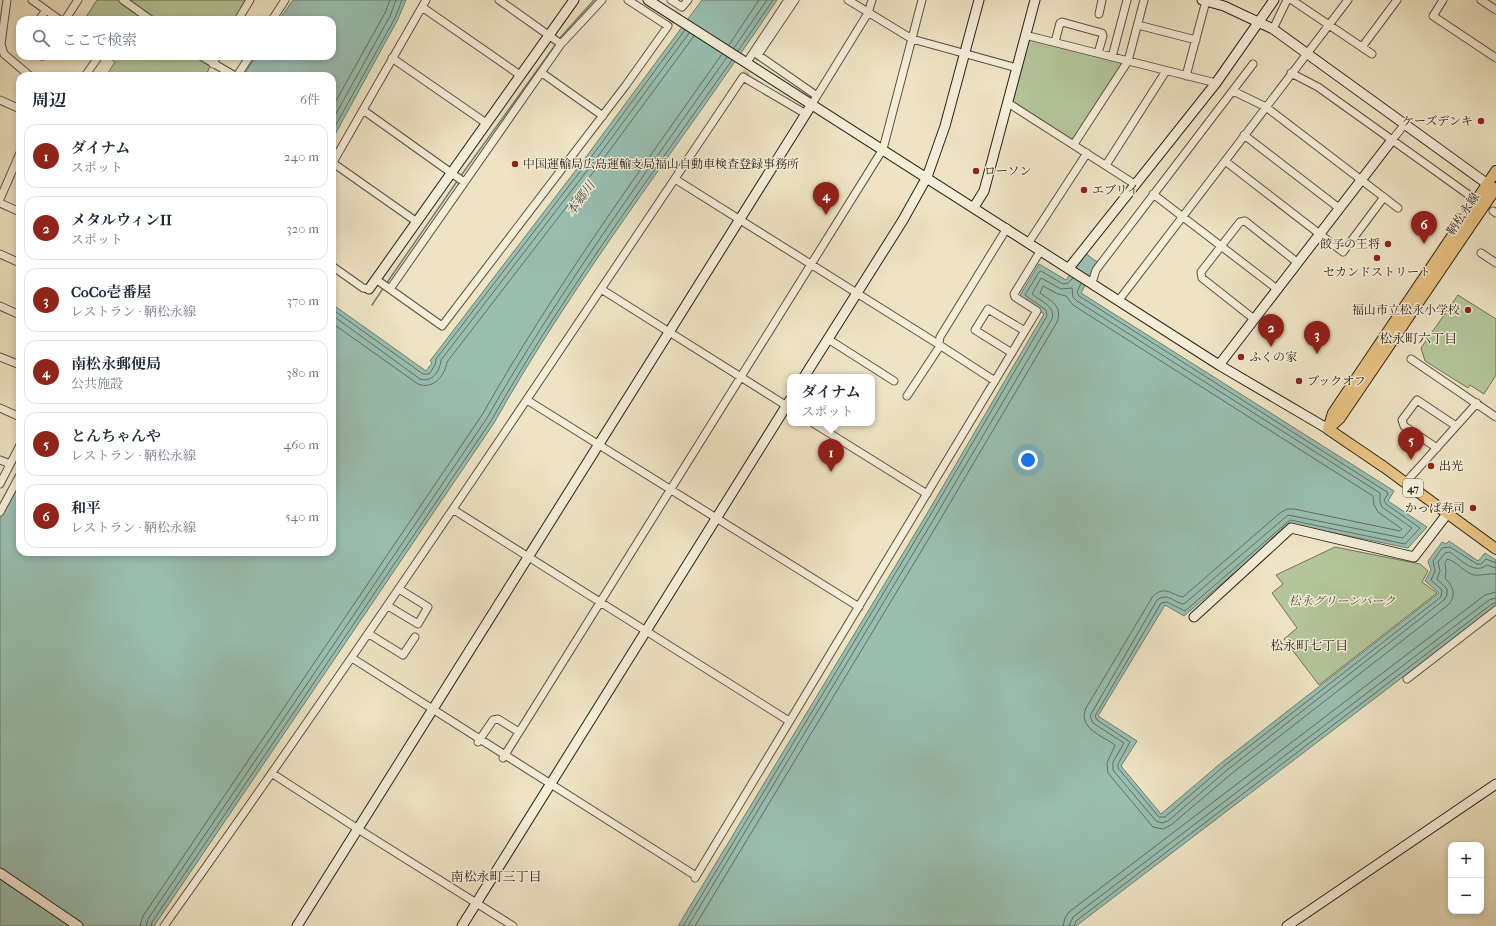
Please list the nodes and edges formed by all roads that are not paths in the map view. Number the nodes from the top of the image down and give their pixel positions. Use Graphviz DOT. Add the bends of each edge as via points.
graph roads {
  1 [pos="7,0"];
  2 [pos="32,0"];
  3 [pos="78,0"];
  4 [pos="123,0"];
  5 [pos="250,0"];
  6 [pos="285,0"];
  7 [pos="426,0"];
  8 [pos="499,0"];
  9 [pos="513,0"];
  10 [pos="574,0"];
  11 [pos="602,0"];
  12 [pos="628,0"];
  13 [pos="648,0"];
  14 [pos="671,0"];
  15 [pos="688,0"];
  16 [pos="788,0"];
  17 [pos="795,0"];
  18 [pos="848,0"];
  19 [pos="872,0"];
  20 [pos="922,0"];
  21 [pos="979,0"];
  22 [pos="1035,0"];
  23 [pos="1102,0"];
  24 [pos="1127,0"];
  25 [pos="1144,0"];
  26 [pos="1274,0"];
  27 [pos="1287,0"];
  28 [pos="1292,0"];
  29 [pos="1348,0"];
  30 [pos="1396,0"];
  31 [pos="1481,0"];
  32 [pos="1204,1"];
  33 [pos="1440,1"];
  34 [pos="508,6"];
  35 [pos="422,7"];
  36 [pos="46,10"];
  37 [pos="1496,10"];
  38 [pos="868,13"];
  39 [pos="1098,14"];
  40 [pos="42,16"];
  41 [pos="54,16"];
  42 [pos="68,16"];
  43 [pos="145,16"];
  44 [pos="240,16"];
  45 [pos="275,16"];
  46 [pos="1258,22"];
  47 [pos="1138,25"];
  48 [pos="1329,25"];
  49 [pos="1273,29"];
  50 [pos="1025,35"];
  51 [pos="551,36"];
  52 [pos="912,40"];
  53 [pos="1196,40"];
  54 [pos="1055,42"];
  55 [pos="1,44"];
  56 [pos="561,44"];
  57 [pos="1362,47"];
  58 [pos="965,53"];
  59 [pos="1098,53"];
  60 [pos="1308,53"];
  61 [pos="1372,54"];
  62 [pos="1112,57"];
  63 [pos="392,58"];
  64 [pos="1496,58"];
  65 [pos="95,60"];
  66 [pos="206,60"];
  67 [pos="214,60"];
  68 [pos="247,60"];
  69 [pos="1128,61"];
  70 [pos="746,62"];
  71 [pos="212,64"];
  72 [pos="1253,64"];
  73 [pos="1016,68"];
  74 [pos="1166,71"];
  75 [pos="25,72"];
  76 [pos="88,72"];
  77 [pos="228,72"];
  78 [pos="239,72"];
  79 [pos="542,73"];
  80 [pos="1292,74"];
  81 [pos="520,75"];
  82 [pos="1186,76"];
  83 [pos="1216,84"];
  84 [pos="1233,91"];
  85 [pos="817,96"];
  86 [pos="0,100"];
  87 [pos="1008,103"];
  88 [pos="812,104"];
  89 [pos="16,107"];
  90 [pos="1266,107"];
  91 [pos="363,110"];
  92 [pos="806,114"];
  93 [pos="603,116"];
  94 [pos="486,122"];
  95 [pos="1405,124"];
  96 [pos="1244,135"];
  97 [pos="1392,140"];
  98 [pos="1074,144"];
  99 [pos="883,149"];
  100 [pos="1087,153"];
  101 [pos="336,157"];
  102 [pos="1225,161"];
  103 [pos="16,164"];
  104 [pos="1106,165"];
  105 [pos="336,167"];
  106 [pos="1496,171"];
  107 [pos="454,174"];
  108 [pos="927,177"];
  109 [pos="675,179"];
  110 [pos="1361,180"];
  111 [pos="464,182"];
  112 [pos="1136,185"];
  113 [pos="1494,188"];
  114 [pos="1152,194"];
  115 [pos="1384,197"];
  116 [pos="0,199"];
  117 [pos="1476,200"];
  118 [pos="0,203"];
  119 [pos="974,207"];
  120 [pos="1340,208"];
  121 [pos="1398,208"];
  122 [pos="16,210"];
  123 [pos="1182,217"];
  124 [pos="739,219"];
  125 [pos="417,222"];
  126 [pos="1007,228"];
  127 [pos="1320,234"];
  128 [pos="1029,242"];
  129 [pos="1221,247"];
  130 [pos="1041,250"];
  131 [pos="1481,253"];
  132 [pos="0,254"];
  133 [pos="16,261"];
  134 [pos="1298,263"];
  135 [pos="1496,263"];
  136 [pos="811,264"];
  137 [pos="336,269"];
  138 [pos="1070,269"];
  139 [pos="376,280"];
  140 [pos="1090,282"];
  141 [pos="369,289"];
  142 [pos="390,289"];
  143 [pos="600,289"];
  144 [pos="1277,290"];
  145 [pos="857,293"];
  146 [pos="1119,300"];
  147 [pos="0,306"];
  148 [pos="16,313"];
  149 [pos="1254,319"];
  150 [pos="1025,331"];
  151 [pos="669,332"];
  152 [pos="828,339"];
  153 [pos="938,344"];
  154 [pos="1012,353"];
  155 [pos="0,357"];
  156 [pos="1412,359"];
  157 [pos="16,363"];
  158 [pos="1219,365"];
  159 [pos="806,374"];
  160 [pos="740,377"];
  161 [pos="894,381"];
  162 [pos="995,381"];
  163 [pos="907,396"];
  164 [pos="527,400"];
  165 [pos="1476,403"];
  166 [pos="787,404"];
  167 [pos="0,408"];
  168 [pos="787,408"];
  169 [pos="16,415"];
  170 [pos="1496,417"];
  171 [pos="818,426"];
  172 [pos="1456,426"];
  173 [pos="1328,429"];
  174 [pos="599,443"];
  175 [pos="1437,448"];
  176 [pos="16,453"];
  177 [pos="0,460"];
  178 [pos="10,464"];
  179 [pos="16,482"];
  180 [pos="1406,482"];
  181 [pos="0,484"];
  182 [pos="671,488"];
  183 [pos="927,494"];
  184 [pos="454,510"];
  185 [pos="0,512"];
  186 [pos="1447,514"];
  187 [pos="717,518"];
  188 [pos="1496,549"];
  189 [pos="528,557"];
  190 [pos="399,589"];
  191 [pos="600,602"];
  192 [pos="388,606"];
  193 [pos="859,607"];
  194 [pos="1496,610"];
  195 [pos="1194,617"];
  196 [pos="646,631"];
  197 [pos="369,634"];
  198 [pos="415,637"];
  199 [pos="352,658"];
  200 [pos="1407,679"];
  201 [pos="434,709"];
  202 [pos="789,722"];
  203 [pos="519,732"];
  204 [pos="479,740"];
  205 [pos="504,756"];
  206 [pos="273,774"];
  207 [pos="551,783"];
  208 [pos="1496,784"];
  209 [pos="358,829"];
  210 [pos="0,873"];
  211 [pos="476,903"];
  212 [pos="78,926"];
  213 [pos="164,926"];
  214 [pos="297,926"];
  215 [pos="462,926"];
  216 [pos="513,926"];
  217 [pos="1287,926"];
  1 -- 55 [label="street"];
  2 -- 36 [label="street"];
  3 -- 42 [label="street"];
  4 -- 43 [label="street"];
  5 -- 44 [label="street"];
  6 -- 45 [label="street"];
  7 -- 35 [label="street"];
  8 -- 34 [label="street"];
  9 -- 34 [label="street"];
  10 -- 51 [label="street"];
  11 -- 56 [label="street"];
  12 -- 93 [label="street" via="668,26"];
  13 -- 70 [label="street"];
  14 -- 15 [label="street" via="682,7"];
  16 -- 70 [label="street"];
  17 -- 85 [label="street" via="758,55"];
  18 -- 38 [label="street"];
  19 -- 38 [label="street"];
  20 -- 52 [label="street"];
  21 -- 58 [label="street"];
  22 -- 50 [label="street"];
  23 -- 39 [label="street"];
  24 -- 62 [label="street"];
  25 -- 47 [label="street"];
  26 -- 46 [label="street"];
  27 -- 49 [label="street"];
  28 -- 48 [label="street"];
  29 -- 48 [label="street"];
  30 -- 57 [label="street"];
  31 -- 37 [label="street"];
  32 -- 46 [label="street" via="1224,6"];
  32 -- 53 [label="street"];
  33 -- 64 [label="street" via="1433,16"];
  34 -- 51 [label="street"];
  35 -- 63 [label="street"];
  35 -- 81 [label="street"];
  36 -- 40 [label="street"];
  36 -- 41 [label="street"];
  38 -- 52 [label="street"];
  38 -- 85 [label="street"];
  46 -- 49 [label="street"];
  46 -- 83 [label="street"];
  47 -- 53 [label="street"];
  47 -- 69 [label="street"];
  48 -- 57 [label="street"];
  48 -- 60 [label="street"];
  49 -- 60 [label="street"];
  50 -- 54 [label="street"];
  50 -- 73 [label="street"];
  51 -- 56 [label="street"];
  51 -- 81 [label="street"];
  52 -- 58 [label="street"];
  52 -- 99 [label="street"];
  53 -- 82 [label="street"];
  54 -- 59 [label="street"];
  54 -- 59 [label="street" via="1062,22 1102,32"];
  55 -- 75 [label="street" via="4,54"];
  56 -- 79 [label="street"];
  57 -- 61 [label="street"];
  58 -- 73 [label="street"];
  58 -- 108 [label="street" via="945,126"];
  59 -- 62 [label="street"];
  60 -- 80 [label="street"];
  60 -- 95 [label="street"];
  62 -- 69 [label="street"];
  63 -- 91 [label="street"];
  63 -- 94 [label="street"];
  65 -- 76 [label="street"];
  66 -- 71 [label="street"];
  67 -- 71 [label="street"];
  68 -- 78 [label="street"];
  69 -- 74 [label="street"];
  69 -- 98 [label="street"];
  70 -- 88 [label="street"];
  71 -- 77 [label="street"];
  72 -- 84 [label="street"];
  73 -- 87 [label="street"];
  74 -- 82 [label="street"];
  74 -- 104 [label="street"];
  79 -- 93 [label="street"];
  79 -- 111 [label="street"];
  80 -- 90 [label="street"];
  80 -- 97 [label="street" via="1318,87"];
  81 -- 94 [label="street"];
  82 -- 83 [label="street"];
  83 -- 112 [label="street"];
  84 -- 90 [label="street"];
  84 -- 114 [label="street"];
  85 -- 88 [label="street"];
  86 -- 89 [label="street"];
  87 -- 98 [label="street"];
  87 -- 119 [label="street" via="984,191"];
  88 -- 92 [label="street"];
  88 -- 99 [label="street"];
  90 -- 96 [label="street"];
  90 -- 110 [label="street"];
  91 -- 101 [label="street"];
  91 -- 107 [label="street"];
  92 -- 109 [label="street" via="743,77"];
  92 -- 124 [label="street"];
  93 -- 142 [label="street" via="442,326"];
  94 -- 107 [label="street"];
  95 -- 97 [label="street"];
  95 -- 113 [label="street"];
  96 -- 102 [label="street"];
  96 -- 120 [label="street"];
  97 -- 110 [label="street"];
  97 -- 117 [label="street"];
  98 -- 100 [label="street"];
  99 -- 108 [label="street"];
  99 -- 136 [label="street"];
  100 -- 104 [label="street"];
  100 -- 128 [label="street"];
  102 -- 123 [label="street"];
  102 -- 127 [label="street"];
  103 -- 116 [label="street"];
  104 -- 112 [label="street"];
  105 -- 125 [label="street"];
  106 -- 113 [label="main road, 鞆松永線"];
  107 -- 111 [label="street"];
  107 -- 125 [label="street"];
  108 -- 119 [label="street"];
  108 -- 145 [label="street"];
  109 -- 124 [label="street"];
  109 -- 143 [label="street"];
  110 -- 115 [label="street"];
  110 -- 120 [label="street"];
  111 -- 142 [label="street"];
  112 -- 138 [label="street"];
  113 -- 117 [label="main road, 鞆松永線"];
  113 -- 173 [label="main road, 鞆松永線" via="1340,418"];
  114 -- 123 [label="street"];
  114 -- 140 [label="street" via="1096,270"];
  115 -- 121 [label="street"];
  115 -- 127 [label="street" via="1343,252"];
  117 -- 173 [label="main road, 鞆松永線" via="1333,413"];
  118 -- 122 [label="street"];
  119 -- 126 [label="street"];
  120 -- 127 [label="street"];
  123 -- 129 [label="street"];
  123 -- 146 [label="street"];
  124 -- 136 [label="street"];
  124 -- 151 [label="street"];
  125 -- 139 [label="street"];
  126 -- 128 [label="street"];
  126 -- 153 [label="street"];
  127 -- 134 [label="street"];
  128 -- 130 [label="street"];
  129 -- 134 [label="street" via="1240,222 1245,221"];
  129 -- 144 [label="street"];
  129 -- 149 [label="street" via="1201,272 1202,278"];
  130 -- 138 [label="street"];
  130 -- 150 [label="street" via="1014,294 1037,312"];
  131 -- 135 [label="street"];
  132 -- 133 [label="street"];
  134 -- 144 [label="street"];
  136 -- 145 [label="street"];
  136 -- 160 [label="street"];
  137 -- 141 [label="street" via="363,288"];
  138 -- 140 [label="street"];
  139 -- 141 [label="street"];
  139 -- 142 [label="street"];
  140 -- 146 [label="street"];
  143 -- 151 [label="street"];
  143 -- 164 [label="street"];
  144 -- 149 [label="street"];
  145 -- 152 [label="street"];
  145 -- 153 [label="street"];
  146 -- 158 [label="street"];
  147 -- 148 [label="street"];
  149 -- 158 [label="street"];
  150 -- 154 [label="street"];
  150 -- 154 [label="street" via="988,309 975,330"];
  151 -- 160 [label="street"];
  151 -- 174 [label="street"];
  152 -- 159 [label="street"];
  152 -- 161 [label="street"];
  153 -- 162 [label="street"];
  153 -- 163 [label="street" via="938,349"];
  154 -- 162 [label="street"];
  155 -- 157 [label="street"];
  156 -- 165 [label="street"];
  158 -- 173 [label="street"];
  160 -- 166 [label="street"];
  160 -- 182 [label="street"];
  162 -- 183 [label="street"];
  164 -- 174 [label="street"];
  164 -- 184 [label="street"];
  165 -- 170 [label="street"];
  165 -- 172 [label="street"];
  167 -- 169 [label="street"];
  168 -- 187 [label="street"];
  171 -- 183 [label="street"];
  172 -- 175 [label="street"];
  172 -- 175 [label="street" via="1417,400 1402,420 1404,426"];
  173 -- 180 [label="main road, 47"];
  174 -- 182 [label="street"];
  174 -- 189 [label="street"];
  175 -- 180 [label="street"];
  176 -- 178 [label="street"];
  177 -- 178 [label="street"];
  178 -- 181 [label="street"];
  179 -- 185 [label="street"];
  180 -- 186 [label="main road, 47"];
  182 -- 187 [label="street"];
  182 -- 191 [label="street"];
  183 -- 193 [label="street"];
  184 -- 189 [label="street"];
  184 -- 190 [label="street"];
  186 -- 188 [label="main road, 47"];
  186 -- 195 [label="street" via="1414,557 1291,528"];
  187 -- 193 [label="street"];
  187 -- 196 [label="street"];
  189 -- 191 [label="street"];
  189 -- 201 [label="street"];
  190 -- 192 [label="street"];
  190 -- 192 [label="street" via="428,607 418,624"];
  191 -- 196 [label="street"];
  191 -- 203 [label="street"];
  192 -- 197 [label="street"];
  193 -- 202 [label="street"];
  194 -- 200 [label="street"];
  196 -- 202 [label="street"];
  196 -- 207 [label="street"];
  197 -- 198 [label="street" via="403,655"];
  197 -- 199 [label="street"];
  199 -- 201 [label="street"];
  199 -- 206 [label="street"];
  201 -- 204 [label="street"];
  201 -- 209 [label="street"];
  202 -- 207 [label="street" via="695,877"];
  203 -- 204 [label="street" via="498,719 493,720"];
  203 -- 205 [label="street"];
  204 -- 205 [label="street"];
  205 -- 207 [label="street"];
  206 -- 209 [label="street"];
  206 -- 213 [label="street"];
  207 -- 211 [label="street"];
  208 -- 217 [label="street"];
  209 -- 211 [label="street"];
  209 -- 214 [label="street"];
  210 -- 212 [label="street"];
  211 -- 215 [label="street"];
  211 -- 216 [label="street"];
}
